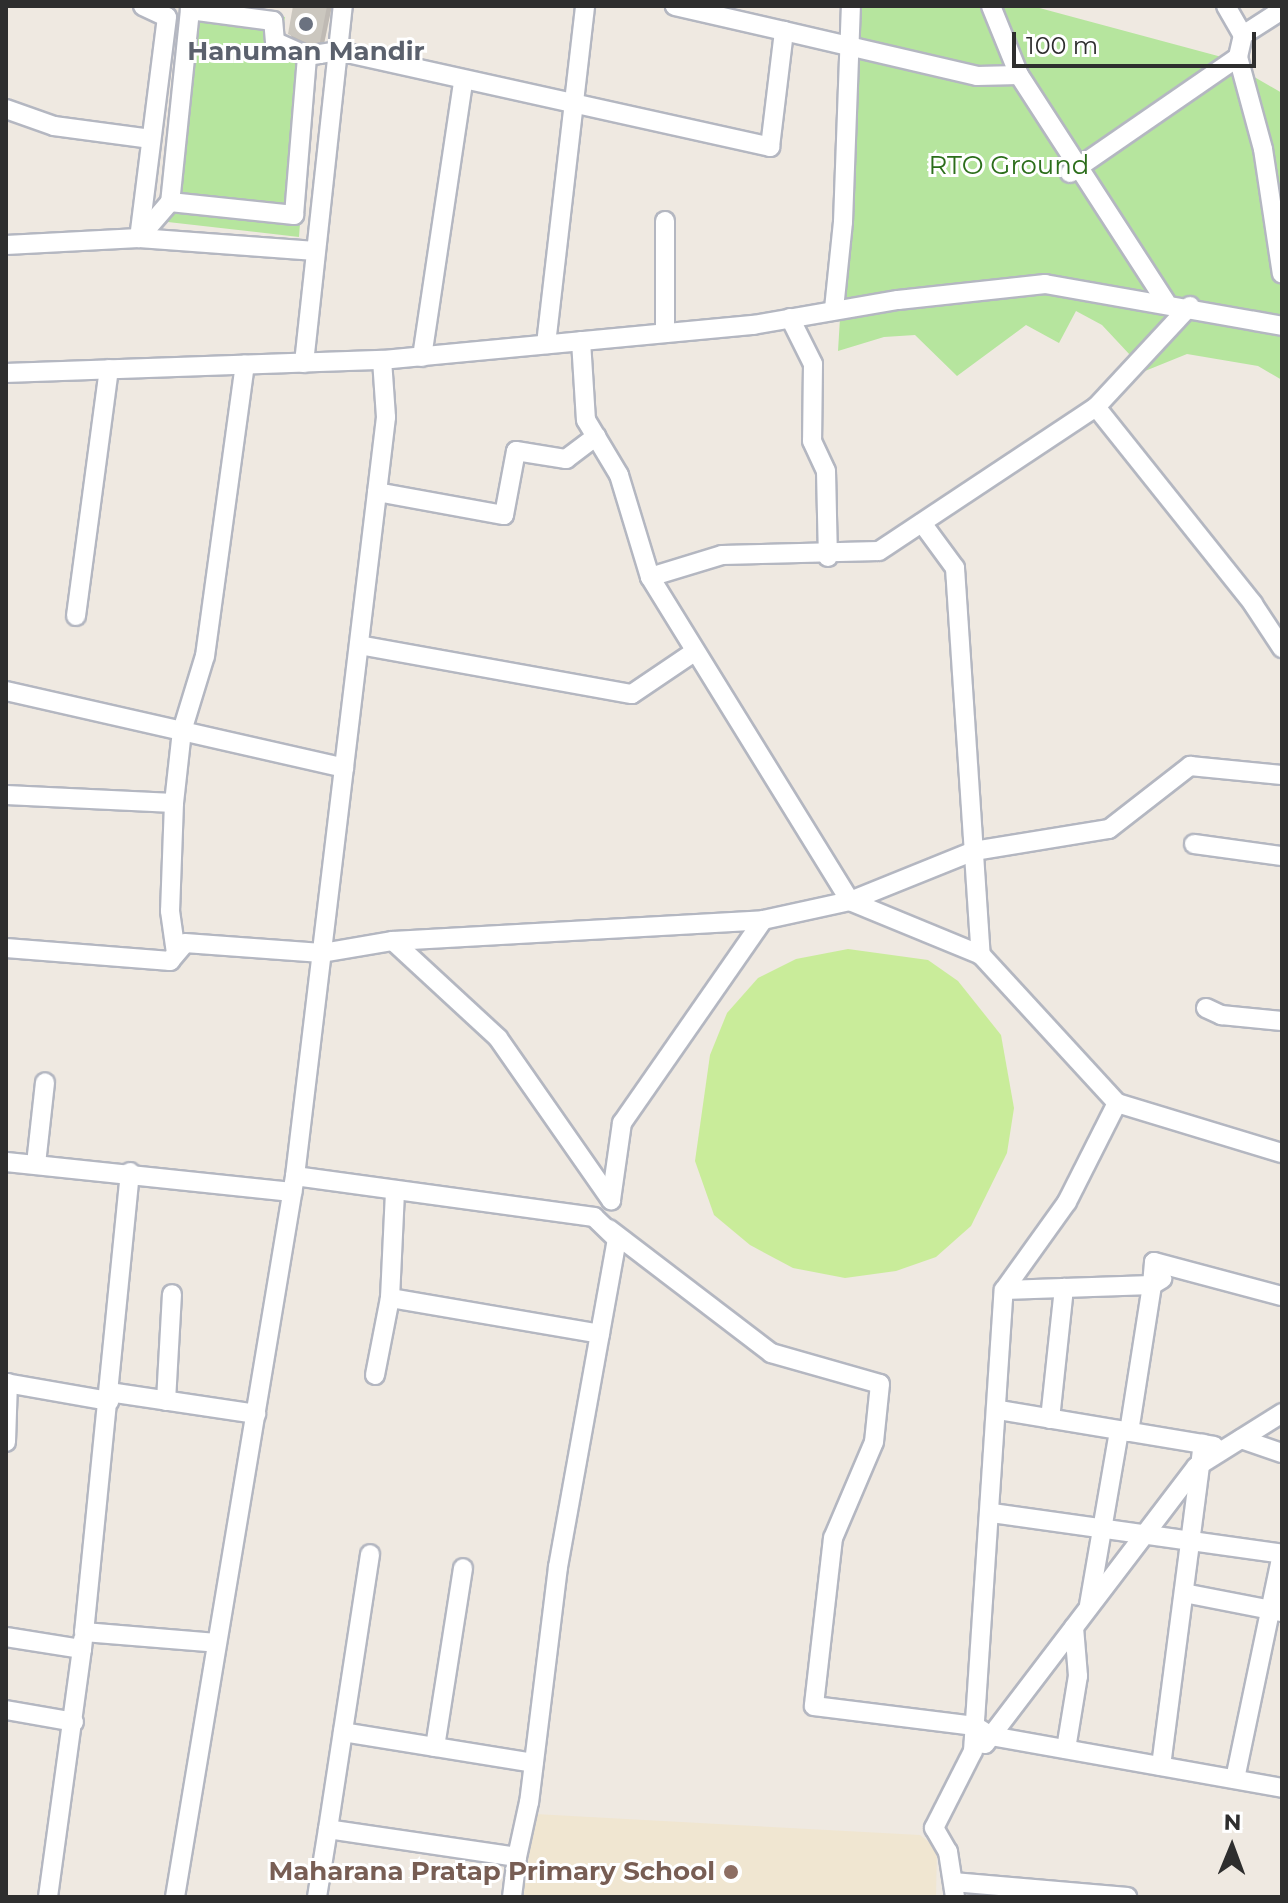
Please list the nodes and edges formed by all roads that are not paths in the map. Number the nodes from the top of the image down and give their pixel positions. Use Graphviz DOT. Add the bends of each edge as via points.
graph roads {
  1 [pos="143,6"];
  2 [pos="343,6"];
  3 [pos="585,6"];
  4 [pos="675,6"];
  5 [pos="851,6"];
  6 [pos="991,6"];
  7 [pos="1226,6"];
  8 [pos="190,10"];
  9 [pos="1282,10"];
  10 [pos="167,17"];
  11 [pos="784,31"];
  12 [pos="1243,35"];
  13 [pos="850,43"];
  14 [pos="338,51"];
  15 [pos="307,56"];
  16 [pos="1238,57"];
  17 [pos="1019,75"];
  18 [pos="463,82"];
  19 [pos="572,104"];
  20 [pos="6,109"];
  21 [pos="151,139"];
  22 [pos="1074,170"];
  23 [pos="170,202"];
  24 [pos="294,215"];
  25 [pos="665,221"];
  26 [pos="139,238"];
  27 [pos="6,245"];
  28 [pos="316,251"];
  29 [pos="1282,274"];
  30 [pos="1166,302"];
  31 [pos="1190,306"];
  32 [pos="834,309"];
  33 [pos="790,318"];
  34 [pos="1282,326"];
  35 [pos="665,333"];
  36 [pos="581,341"];
  37 [pos="546,344"];
  38 [pos="422,357"];
  39 [pos="382,360"];
  40 [pos="304,363"];
  41 [pos="245,365"];
  42 [pos="109,369"];
  43 [pos="6,373"];
  44 [pos="1096,407"];
  45 [pos="596,436"];
  46 [pos="377,492"];
  47 [pos="922,523"];
  48 [pos="828,557"];
  49 [pos="650,577"];
  50 [pos="76,616"];
  51 [pos="359,645"];
  52 [pos="1282,648"];
  53 [pos="694,652"];
  54 [pos="6,691"];
  55 [pos="182,731"];
  56 [pos="344,768"];
  57 [pos="1282,775"];
  58 [pos="6,795"];
  59 [pos="174,803"];
  60 [pos="1194,844"];
  61 [pos="974,851"];
  62 [pos="1282,856"];
  63 [pos="850,901"];
  64 [pos="763,920"];
  65 [pos="393,941"];
  66 [pos="6,948"];
  67 [pos="176,953"];
  68 [pos="322,953"];
  69 [pos="981,955"];
  70 [pos="1206,1008"];
  71 [pos="1282,1021"];
  72 [pos="45,1082"];
  73 [pos="1117,1103"];
  74 [pos="1282,1153"];
  75 [pos="6,1162"];
  76 [pos="36,1164"];
  77 [pos="130,1172"];
  78 [pos="294,1184"];
  79 [pos="395,1190"];
  80 [pos="594,1217"];
  81 [pos="1152,1285"];
  82 [pos="1064,1288"];
  83 [pos="1004,1290"];
  84 [pos="172,1294"];
  85 [pos="1282,1296"];
  86 [pos="390,1298"];
  87 [pos="600,1334"];
  88 [pos="375,1375"];
  89 [pos="7,1383"];
  90 [pos="109,1396"];
  91 [pos="166,1401"];
  92 [pos="999,1410"];
  93 [pos="1282,1413"];
  94 [pos="256,1414"];
  95 [pos="1050,1419"];
  96 [pos="1124,1431"];
  97 [pos="6,1442"];
  98 [pos="1234,1443"];
  99 [pos="1203,1444"];
  100 [pos="1282,1453"];
  101 [pos="1196,1467"];
  102 [pos="992,1513"];
  103 [pos="1103,1526"];
  104 [pos="1148,1533"];
  105 [pos="1193,1540"];
  106 [pos="370,1554"];
  107 [pos="1282,1554"];
  108 [pos="463,1568"];
  109 [pos="1184,1593"];
  110 [pos="1088,1609"];
  111 [pos="1274,1610"];
  112 [pos="1074,1627"];
  113 [pos="6,1637"];
  114 [pos="83,1640"];
  115 [pos="217,1643"];
  116 [pos="6,1710"];
  117 [pos="74,1722"];
  118 [pos="975,1726"];
  119 [pos="343,1732"];
  120 [pos="991,1736"];
  121 [pos="435,1747"];
  122 [pos="1066,1749"];
  123 [pos="973,1751"];
  124 [pos="534,1763"];
  125 [pos="1161,1766"];
  126 [pos="1235,1779"];
  127 [pos="1282,1788"];
  128 [pos="328,1829"];
  129 [pos="517,1857"];
  130 [pos="954,1889"];
  131 [pos="48,1897"];
  132 [pos="175,1897"];
  133 [pos="317,1897"];
  134 [pos="512,1897"];
  135 [pos="1127,1897"];
  1 -- 10 [label="street"];
  2 -- 14 [label="street"];
  3 -- 19 [label="street"];
  4 -- 11 [label="street"];
  5 -- 13 [label="street"];
  6 -- 17 [label="street"];
  7 -- 12 [label="street"];
  8 -- 10 [label="street"];
  8 -- 15 [label="street" via="273,21 275,42"];
  8 -- 23 [label="street"];
  9 -- 12 [label="street"];
  10 -- 21 [label="street"];
  11 -- 13 [label="street"];
  11 -- 19 [label="street" via="770,147"];
  12 -- 16 [label="street"];
  13 -- 17 [label="street" via="977,76"];
  13 -- 32 [label="street"];
  14 -- 15 [label="street"];
  14 -- 18 [label="street"];
  14 -- 28 [label="street"];
  15 -- 24 [label="street"];
  16 -- 22 [label="street"];
  16 -- 29 [label="street" via="1263,149"];
  17 -- 22 [label="street"];
  18 -- 19 [label="street"];
  18 -- 38 [label="street"];
  19 -- 37 [label="street"];
  20 -- 21 [label="street" via="54,126"];
  21 -- 26 [label="street"];
  22 -- 30 [label="street"];
  23 -- 24 [label="street"];
  23 -- 26 [label="street"];
  24 -- 28 [label="street"];
  25 -- 35 [label="street"];
  26 -- 27 [label="street"];
  26 -- 28 [label="street"];
  28 -- 40 [label="street"];
  30 -- 31 [label="street"];
  30 -- 32 [label="street" via="1045,284"];
  31 -- 34 [label="street"];
  31 -- 44 [label="street"];
  32 -- 33 [label="street"];
  33 -- 35 [label="street"];
  33 -- 48 [label="street" via="813,364 812,441 826,471"];
  35 -- 36 [label="street"];
  36 -- 37 [label="street"];
  36 -- 45 [label="street" via="586,420"];
  37 -- 38 [label="street"];
  38 -- 39 [label="street"];
  39 -- 40 [label="street"];
  39 -- 46 [label="street" via="386,417"];
  40 -- 41 [label="street"];
  41 -- 42 [label="street"];
  41 -- 55 [label="street" via="205,656"];
  42 -- 43 [label="street"];
  42 -- 50 [label="street"];
  44 -- 47 [label="street"];
  44 -- 52 [label="street"];
  45 -- 46 [label="street" via="566,459 516,451 504,515"];
  45 -- 49 [label="street" via="619,475"];
  46 -- 51 [label="street"];
  47 -- 48 [label="street" via="879,551"];
  47 -- 61 [label="street" via="955,568"];
  48 -- 49 [label="street" via="722,555"];
  49 -- 53 [label="street"];
  51 -- 53 [label="street" via="632,694"];
  51 -- 56 [label="street"];
  53 -- 63 [label="street"];
  54 -- 55 [label="street"];
  55 -- 56 [label="street"];
  55 -- 59 [label="street"];
  56 -- 68 [label="street"];
  57 -- 61 [label="street" via="1190,766 1109,829"];
  58 -- 59 [label="street"];
  59 -- 67 [label="street" via="170,911"];
  60 -- 62 [label="street"];
  61 -- 63 [label="street"];
  61 -- 69 [label="street"];
  63 -- 64 [label="street"];
  63 -- 69 [label="street"];
  64 -- 65 [label="street"];
  64 -- 65 [label="street" via="622,1123 611,1200 498,1038"];
  65 -- 68 [label="street"];
  66 -- 67 [label="street" via="170,961"];
  67 -- 68 [label="street" via="185,943"];
  68 -- 78 [label="street"];
  69 -- 73 [label="street"];
  70 -- 71 [label="street" via="1221,1015"];
  72 -- 76 [label="street"];
  73 -- 74 [label="street"];
  73 -- 83 [label="street" via="1067,1202"];
  75 -- 76 [label="street"];
  76 -- 77 [label="street"];
  77 -- 78 [label="street"];
  77 -- 90 [label="street"];
  78 -- 79 [label="street"];
  78 -- 94 [label="street"];
  79 -- 80 [label="street"];
  79 -- 86 [label="street"];
  80 -- 87 [label="street" via="617,1239"];
  80 -- 118 [label="street" via="771,1353 880,1384 874,1442 833,1538 814,1706"];
  81 -- 82 [label="street"];
  81 -- 85 [label="street" via="1154,1262"];
  81 -- 96 [label="street"];
  82 -- 83 [label="street"];
  82 -- 95 [label="street"];
  83 -- 92 [label="street"];
  84 -- 91 [label="street"];
  86 -- 87 [label="street"];
  86 -- 88 [label="street"];
  87 -- 124 [label="street" via="558,1567"];
  89 -- 90 [label="street"];
  89 -- 97 [label="street"];
  90 -- 91 [label="street"];
  90 -- 114 [label="street"];
  91 -- 94 [label="street"];
  92 -- 95 [label="street"];
  92 -- 102 [label="street"];
  93 -- 98 [label="street"];
  94 -- 115 [label="street"];
  95 -- 96 [label="street"];
  96 -- 99 [label="street"];
  96 -- 103 [label="street"];
  98 -- 99 [label="street"];
  98 -- 100 [label="street"];
  98 -- 101 [label="street"];
  99 -- 101 [label="street"];
  101 -- 104 [label="street"];
  101 -- 105 [label="street" via="1200,1483"];
  102 -- 103 [label="street"];
  102 -- 118 [label="street"];
  103 -- 104 [label="street"];
  103 -- 110 [label="street"];
  104 -- 105 [label="street"];
  104 -- 110 [label="street"];
  105 -- 107 [label="street"];
  105 -- 109 [label="street"];
  106 -- 119 [label="street"];
  107 -- 111 [label="street"];
  108 -- 121 [label="street"];
  109 -- 111 [label="street"];
  109 -- 125 [label="street"];
  110 -- 112 [label="street"];
  111 -- 126 [label="street"];
  112 -- 120 [label="street"];
  112 -- 122 [label="street" via="1078,1676"];
  113 -- 114 [label="street"];
  114 -- 115 [label="street"];
  114 -- 117 [label="street"];
  115 -- 132 [label="street"];
  116 -- 117 [label="street"];
  117 -- 131 [label="street"];
  118 -- 120 [label="street"];
  118 -- 123 [label="street"];
  119 -- 121 [label="street"];
  119 -- 128 [label="street"];
  120 -- 122 [label="street"];
  120 -- 123 [label="street"];
  121 -- 124 [label="street"];
  122 -- 125 [label="street"];
  123 -- 130 [label="street" via="934,1828 948,1852"];
  124 -- 129 [label="street"];
  125 -- 126 [label="street"];
  126 -- 127 [label="street"];
  128 -- 129 [label="street"];
  128 -- 133 [label="street"];
  129 -- 134 [label="street"];
  130 -- 135 [label="street"];
}
